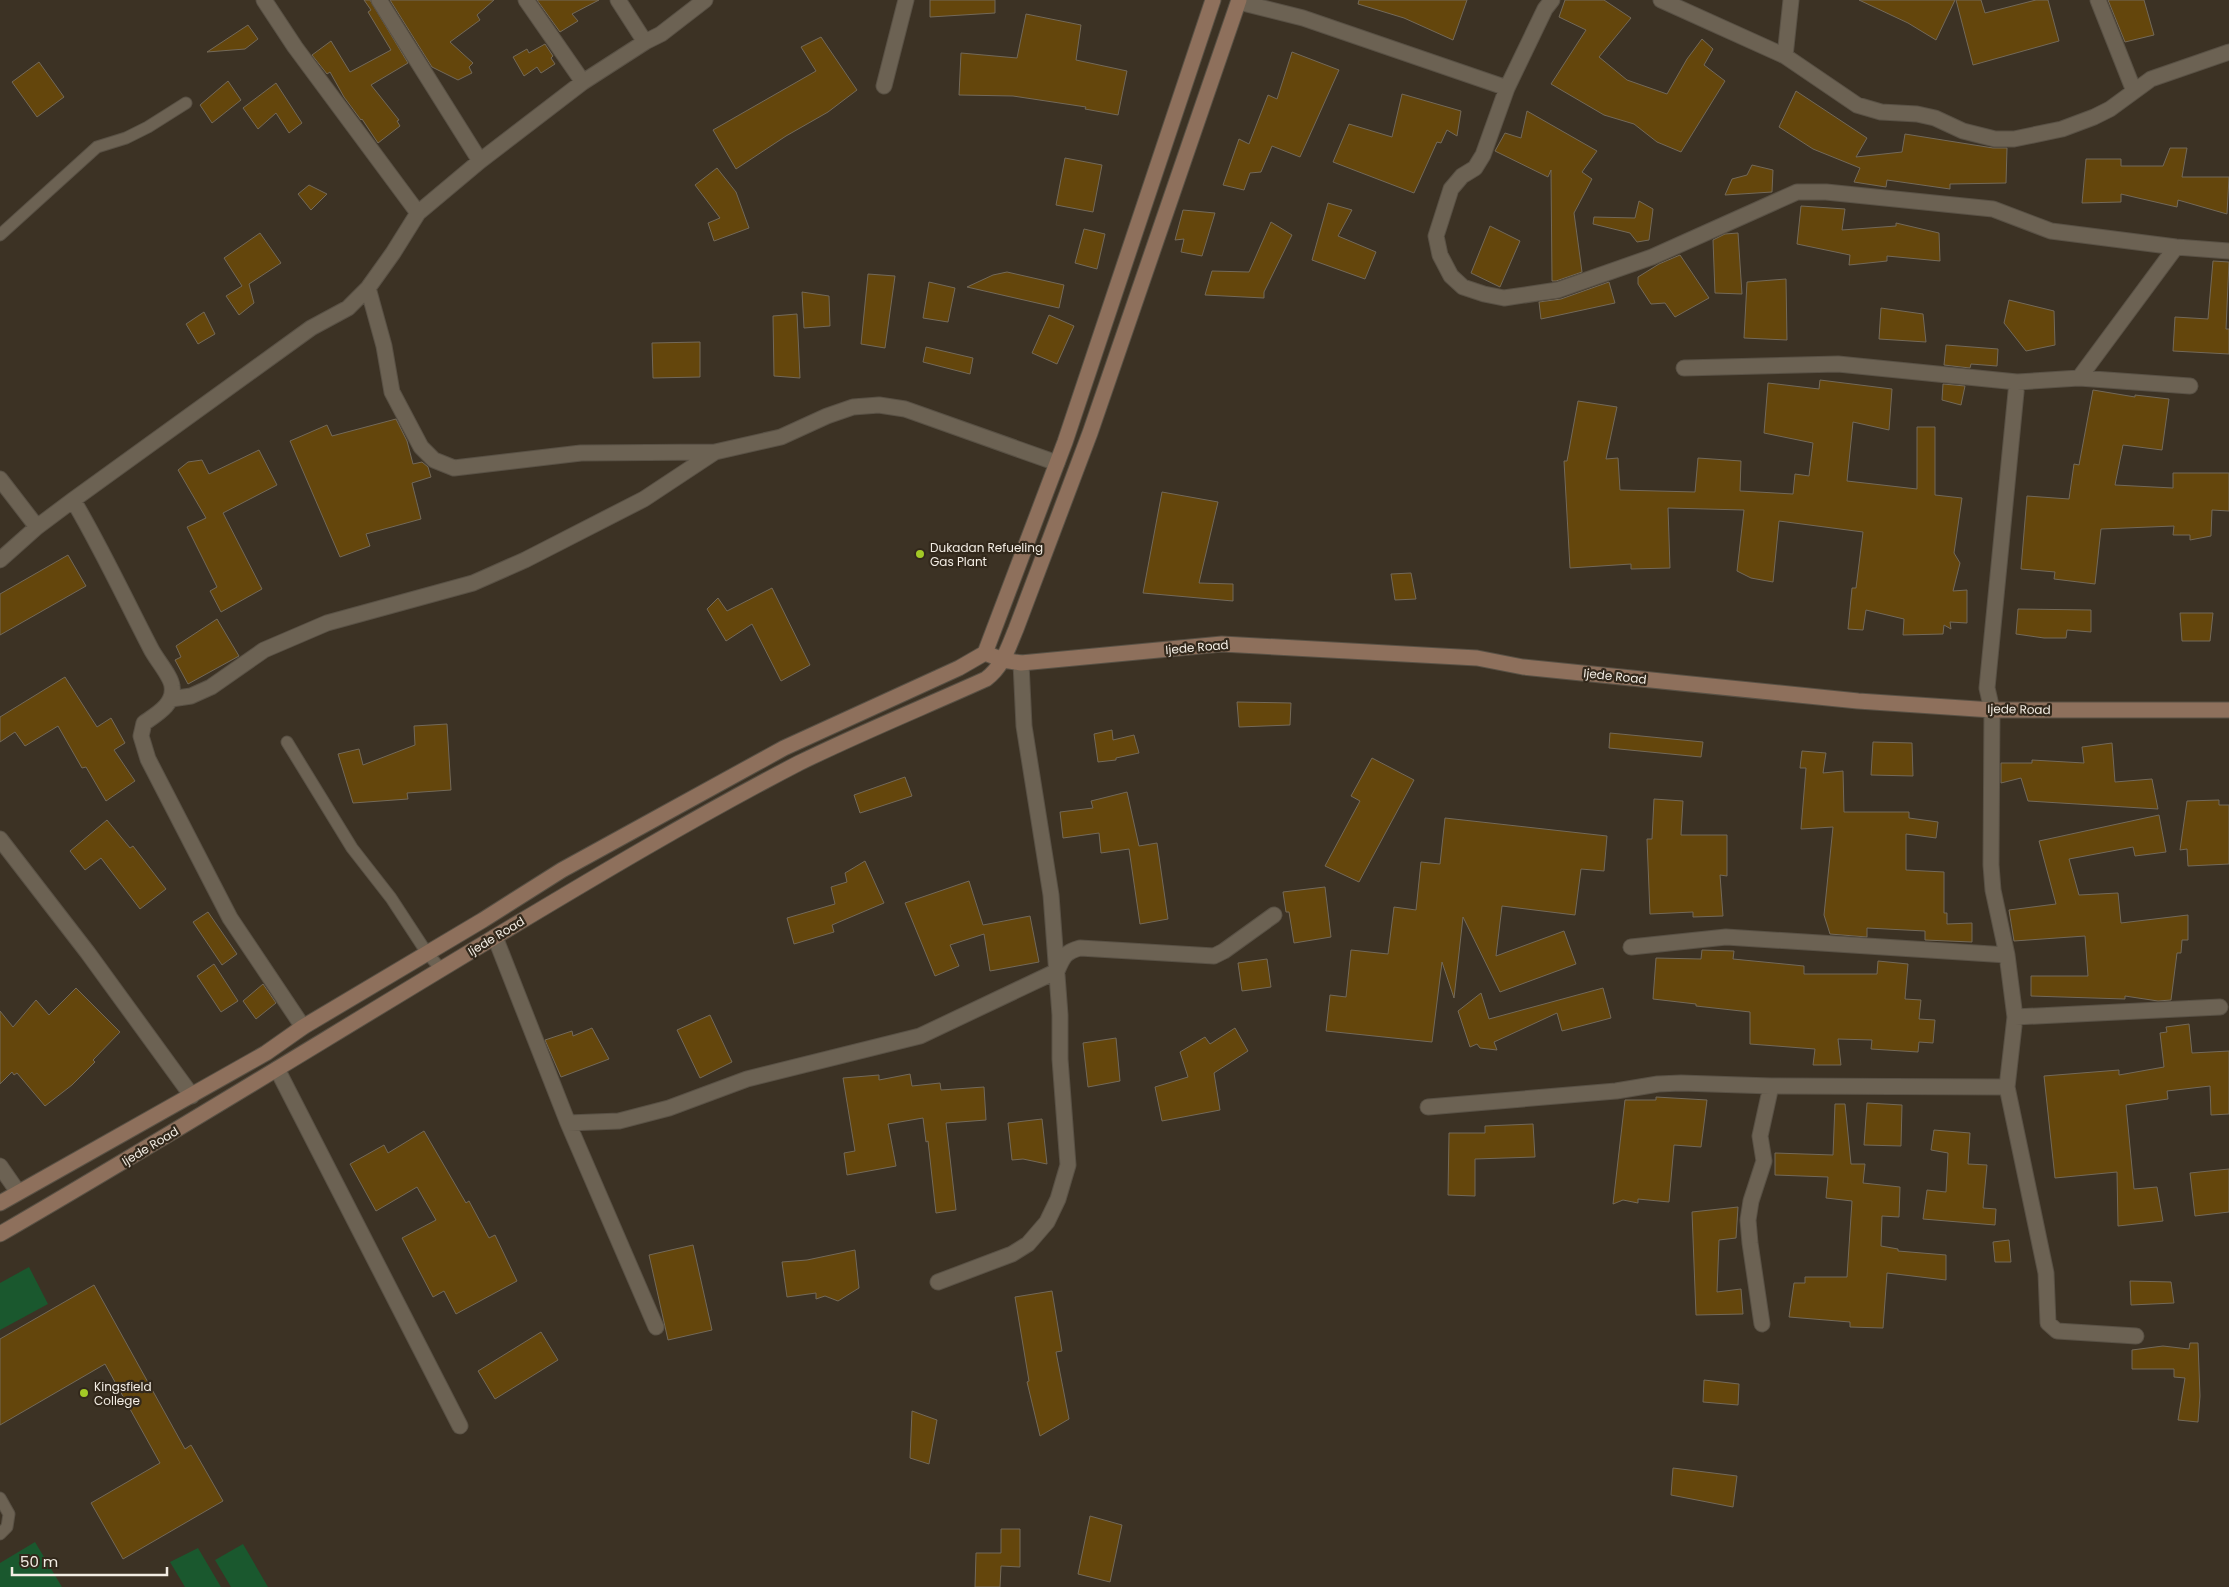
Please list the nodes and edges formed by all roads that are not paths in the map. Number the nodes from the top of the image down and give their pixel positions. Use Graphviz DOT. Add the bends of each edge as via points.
graph roads {
  1 [pos="264,0"];
  2 [pos="379,0"];
  3 [pos="526,0"];
  4 [pos="618,0"];
  5 [pos="705,0"];
  6 [pos="906,0"];
  7 [pos="1213,0"];
  8 [pos="1552,0"];
  9 [pos="1661,0"];
  10 [pos="1791,0"];
  11 [pos="2098,0"];
  12 [pos="1239,1"];
  13 [pos="645,42"];
  14 [pos="2229,52"];
  15 [pos="1784,56"];
  16 [pos="583,82"];
  17 [pos="884,86"];
  18 [pos="1507,88"];
  19 [pos="2134,91"];
  20 [pos="186,103"];
  21 [pos="480,162"];
  22 [pos="418,213"];
  23 [pos="0,236"];
  24 [pos="2176,247"];
  25 [pos="2229,251"];
  26 [pos="368,288"];
  27 [pos="1684,368"];
  28 [pos="2078,378"];
  29 [pos="2017,382"];
  30 [pos="2190,386"];
  31 [pos="715,452"];
  32 [pos="1057,463"];
  33 [pos="0,479"];
  34 [pos="73,500"];
  35 [pos="37,527"];
  36 [pos="0,560"];
  37 [pos="985,653"];
  38 [pos="1003,660"];
  39 [pos="1022,663"];
  40 [pos="171,699"];
  41 [pos="1992,710"];
  42 [pos="2229,710"];
  43 [pos="287,742"];
  44 [pos="0,840"];
  45 [pos="1274,915"];
  46 [pos="495,936"];
  47 [pos="1631,947"];
  48 [pos="427,953"];
  49 [pos="2007,955"];
  50 [pos="441,969"];
  51 [pos="1057,971"];
  52 [pos="2220,1007"];
  53 [pos="2015,1017"];
  54 [pos="303,1027"];
  55 [pos="277,1069"];
  56 [pos="1771,1086"];
  57 [pos="2007,1087"];
  58 [pos="192,1096"];
  59 [pos="1428,1107"];
  60 [pos="568,1123"];
  61 [pos="0,1166"];
  62 [pos="18,1192"];
  63 [pos="0,1203"];
  64 [pos="0,1234"];
  65 [pos="938,1282"];
  66 [pos="1762,1324"];
  67 [pos="656,1327"];
  68 [pos="2136,1336"];
  69 [pos="460,1426"];
  70 [pos="0,1498"];
  71 [pos="0,1534"];
  1 -- 22 [label="street"];
  2 -- 21 [label="street"];
  3 -- 16 [label="street"];
  4 -- 13 [label="street"];
  5 -- 13 [label="street" via="662,34"];
  6 -- 17 [label="street"];
  7 -- 32 [label="main road"];
  8 -- 18 [label="street"];
  9 -- 15 [label="street"];
  10 -- 15 [label="street"];
  11 -- 19 [label="street"];
  12 -- 18 [label="street" via="1303,18"];
  12 -- 38 [label="main road" via="1090,433"];
  13 -- 16 [label="street"];
  14 -- 19 [label="street" via="2151,79"];
  15 -- 19 [label="street" via="1857,105 1881,112 1935,118 1963,131 1995,139 2014,139 2062,129 2094,117"];
  16 -- 21 [label="street"];
  18 -- 24 [label="street" via="1475,168 1462,176 1451,189 1436,236 1440,255 1450,276 1463,287 1484,294 1504,298 1558,290 1652,257 1797,192 1826,192 1993,209 2051,231"];
  20 -- 23 [label="lane" via="126,138 97,147"];
  21 -- 22 [label="street"];
  22 -- 26 [label="street"];
  24 -- 25 [label="street"];
  24 -- 28 [label="street"];
  26 -- 31 [label="street" via="384,346 392,392 421,447 434,460 454,468 581,452"];
  26 -- 34 [label="street" via="348,308 311,328"];
  27 -- 29 [label="street" via="1838,364"];
  28 -- 29 [label="street"];
  28 -- 30 [label="street"];
  29 -- 41 [label="street" via="1987,688"];
  31 -- 32 [label="street" via="781,437 853,407 879,405 905,409"];
  31 -- 40 [label="street" via="644,499 525,560 473,583 326,623 264,650 211,688"];
  32 -- 37 [label="main road"];
  33 -- 35 [label="street"];
  34 -- 35 [label="street"];
  34 -- 40 [label="street" via="100,545 172,685"];
  35 -- 36 [label="street"];
  37 -- 38 [label="main road, Ijede Road"];
  37 -- 48 [label="main road, Ijede Road" via="784,748 562,870"];
  38 -- 39 [label="main road, Ijede Road"];
  38 -- 46 [label="main road, Ijede Road" via="986,680 798,764 577,886"];
  39 -- 41 [label="main road, Ijede Road" via="1222,644 1477,658 1523,667 1858,701"];
  39 -- 51 [label="street" via="1024,726 1051,895"];
  40 -- 54 [label="street" via="144,723 141,736 148,759 230,918"];
  41 -- 42 [label="main road, Ijede Road"];
  41 -- 49 [label="street" via="1991,865"];
  43 -- 48 [label="lane" via="352,848 391,898"];
  44 -- 58 [label="street" via="88,953"];
  45 -- 51 [label="street" via="1214,956 1080,948 1063,955"];
  46 -- 50 [label="main road, Ijede Road"];
  46 -- 60 [label="street"];
  47 -- 49 [label="street" via="1726,937"];
  48 -- 50 [label="lane"];
  48 -- 54 [label="main road, Ijede Road"];
  49 -- 53 [label="street"];
  50 -- 55 [label="main road, Ijede Road"];
  51 -- 60 [label="street" via="920,1036 747,1079 669,1108 618,1120"];
  51 -- 65 [label="street" via="1068,1165 1058,1199 1047,1222 1028,1244 1012,1254"];
  52 -- 53 [label="street"];
  53 -- 57 [label="street"];
  54 -- 58 [label="main road, Ijede Road" via="266,1053"];
  55 -- 64 [label="main road, Ijede Road"];
  55 -- 69 [label="street"];
  56 -- 57 [label="street"];
  56 -- 59 [label="street" via="1658,1084 1616,1091"];
  56 -- 66 [label="street" via="1760,1136 1764,1161 1748,1220"];
  57 -- 68 [label="street" via="2046,1274 2048,1323 2057,1331"];
  58 -- 62 [label="main road, Ijede Road"];
  60 -- 67 [label="street"];
  61 -- 62 [label="street"];
  62 -- 63 [label="main road, Ijede Road"];
  70 -- 71 [label="lane" via="9,1514 7,1527"];
}
